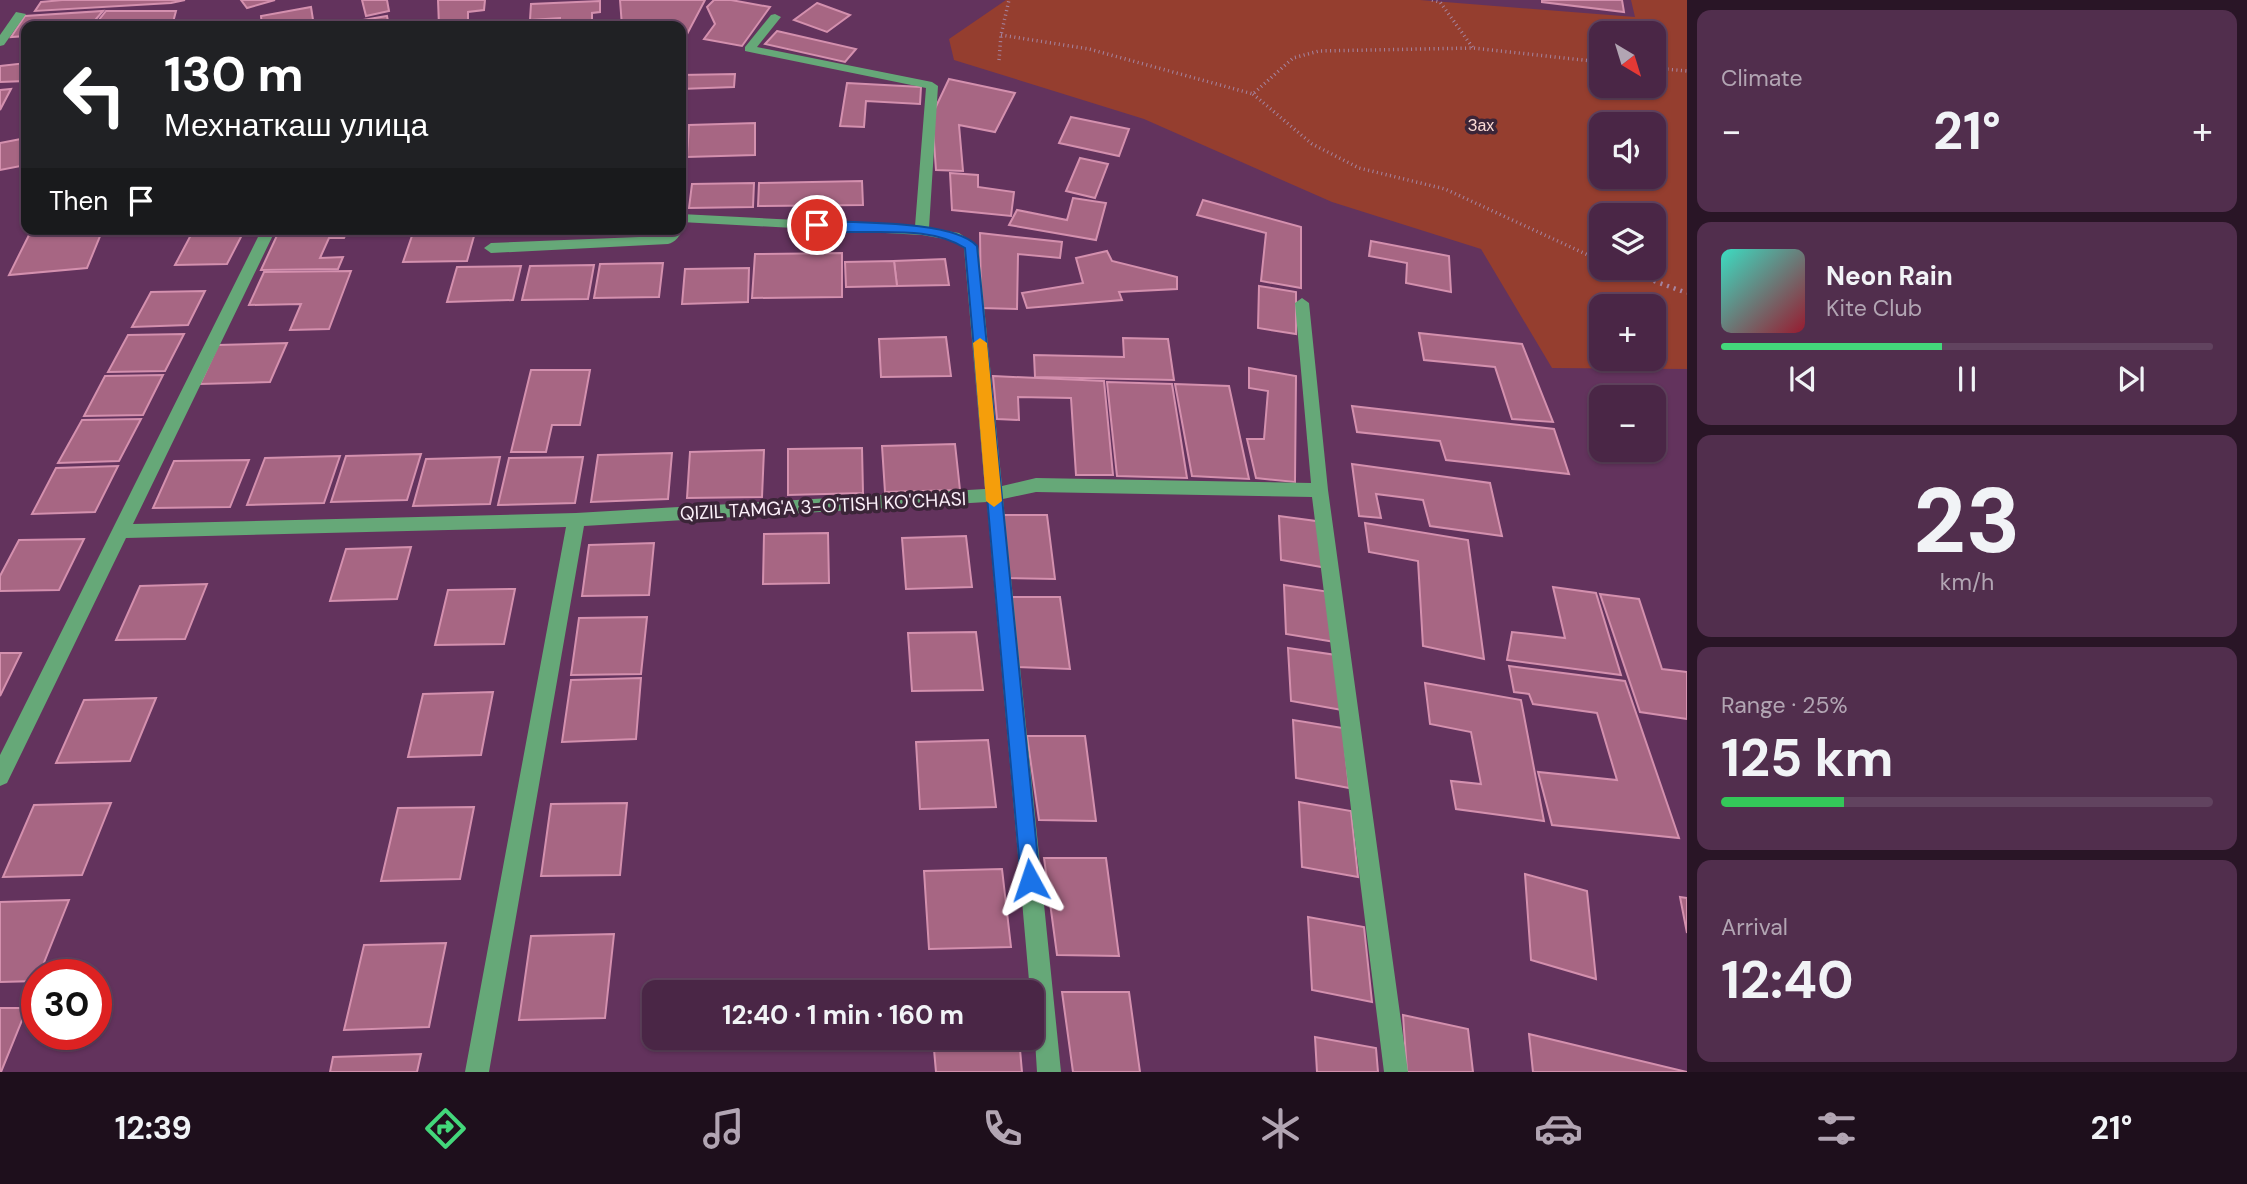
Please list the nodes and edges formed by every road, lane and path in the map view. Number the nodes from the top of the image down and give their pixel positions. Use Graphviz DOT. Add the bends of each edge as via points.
graph roads {
  1 [pos="1009,0"];
  2 [pos="1432,0"];
  3 [pos="20,14"];
  4 [pos="775,16"];
  5 [pos="1001,34"];
  6 [pos="0,43"];
  7 [pos="1473,48"];
  8 [pos="999,60"];
  9 [pos="1589,61"];
  10 [pos="1666,69"];
  11 [pos="1687,71"];
  12 [pos="1253,94"];
  13 [pos="686,222"];
  14 [pos="922,231"];
  15 [pos="266,235"];
  16 [pos="672,235"];
  17 [pos="491,248"];
  18 [pos="1589,255"];
  19 [pos="1652,280"];
  20 [pos="1687,293"];
  21 [pos="1302,303"];
  22 [pos="1320,490"];
  23 [pos="994,495"];
  24 [pos="576,520"];
  25 [pos="121,531"];
  26 [pos="0,776"];
  27 [pos="477,1072"];
  28 [pos="1049,1072"];
  29 [pos="1395,1072"];
  1 -- 5 [label="path"];
  2 -- 7 [label="path" via="1440,2"];
  3 -- 6 [label="street"];
  4 -- 14 [label="street" via="749,49 932,86"];
  5 -- 8 [label="path"];
  5 -- 12 [label="path" via="1089,48"];
  7 -- 9 [label="path"];
  7 -- 12 [label="path" via="1320,51 1293,58"];
  10 -- 11 [label="path"];
  12 -- 18 [label="path" via="1312,144 1359,168 1445,189"];
  13 -- 14 [label="street"];
  14 -- 23 [label="street" via="954,236 971,246"];
  15 -- 25 [label="street"];
  16 -- 17 [label="street" via="668,240"];
  19 -- 20 [label="path"];
  21 -- 22 [label="street"];
  22 -- 23 [label="street, QIZIL TAMG'A 3-O'TISH KO'CHASI" via="1035,485"];
  22 -- 29 [label="street"];
  23 -- 24 [label="street, QIZIL TAMG'A 3-O'TISH KO'CHASI"];
  23 -- 28 [label="street"];
  24 -- 25 [label="street, QIZIL TAMG'A 3-O'TISH KO'CHASI"];
  24 -- 27 [label="street"];
  25 -- 26 [label="street"];
}
